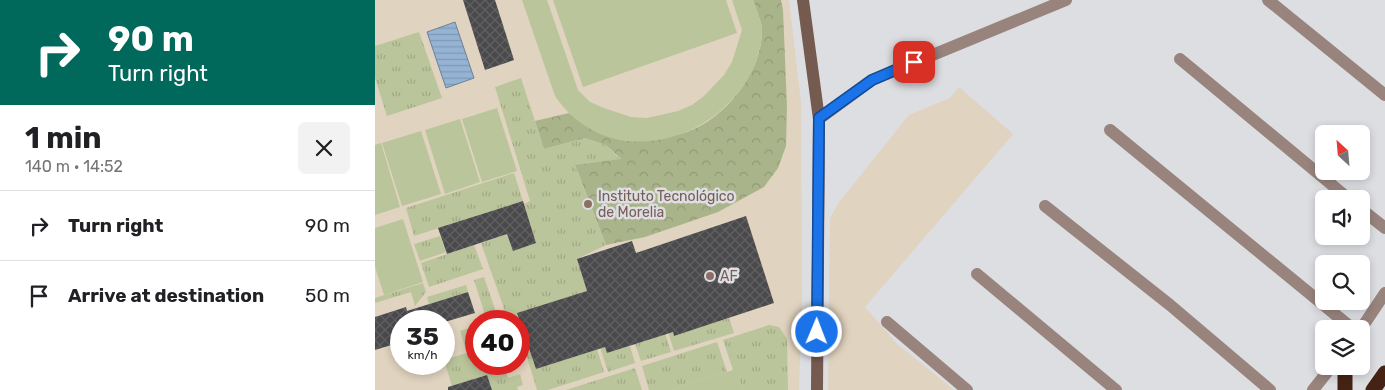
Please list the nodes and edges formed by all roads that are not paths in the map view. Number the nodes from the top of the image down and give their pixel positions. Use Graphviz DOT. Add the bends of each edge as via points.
graph roads {
  1 [pos="803,0"];
  2 [pos="1066,0"];
  3 [pos="1267,0"];
  4 [pos="1180,59"];
  5 [pos="1385,95"];
  6 [pos="819,118"];
  7 [pos="1110,130"];
  8 [pos="1338,190"];
  9 [pos="1045,206"];
  10 [pos="1370,216"];
  11 [pos="1385,228"];
  12 [pos="977,274"];
  13 [pos="1385,293"];
  14 [pos="1342,320"];
  15 [pos="1367,320"];
  16 [pos="887,322"];
  17 [pos="1385,373"];
  18 [pos="1324,375"];
  19 [pos="1345,375"];
  20 [pos="817,390"];
  21 [pos="967,390"];
  22 [pos="1116,390"];
  23 [pos="1270,390"];
  24 [pos="1313,390"];
  25 [pos="1345,390"];
  26 [pos="1373,390"];
  1 -- 6 [label="street"];
  2 -- 6 [label="street" via="872,80"];
  3 -- 5 [label="street"];
  4 -- 8 [label="street"];
  6 -- 20 [label="street"];
  7 -- 14 [label="street"];
  9 -- 23 [label="street"];
  10 -- 11 [label="street"];
  12 -- 22 [label="street"];
  13 -- 15 [label="street"];
  16 -- 21 [label="street"];
  17 -- 26 [label="highway"];
  18 -- 24 [label="street"];
  19 -- 25 [label="highway"];
}
